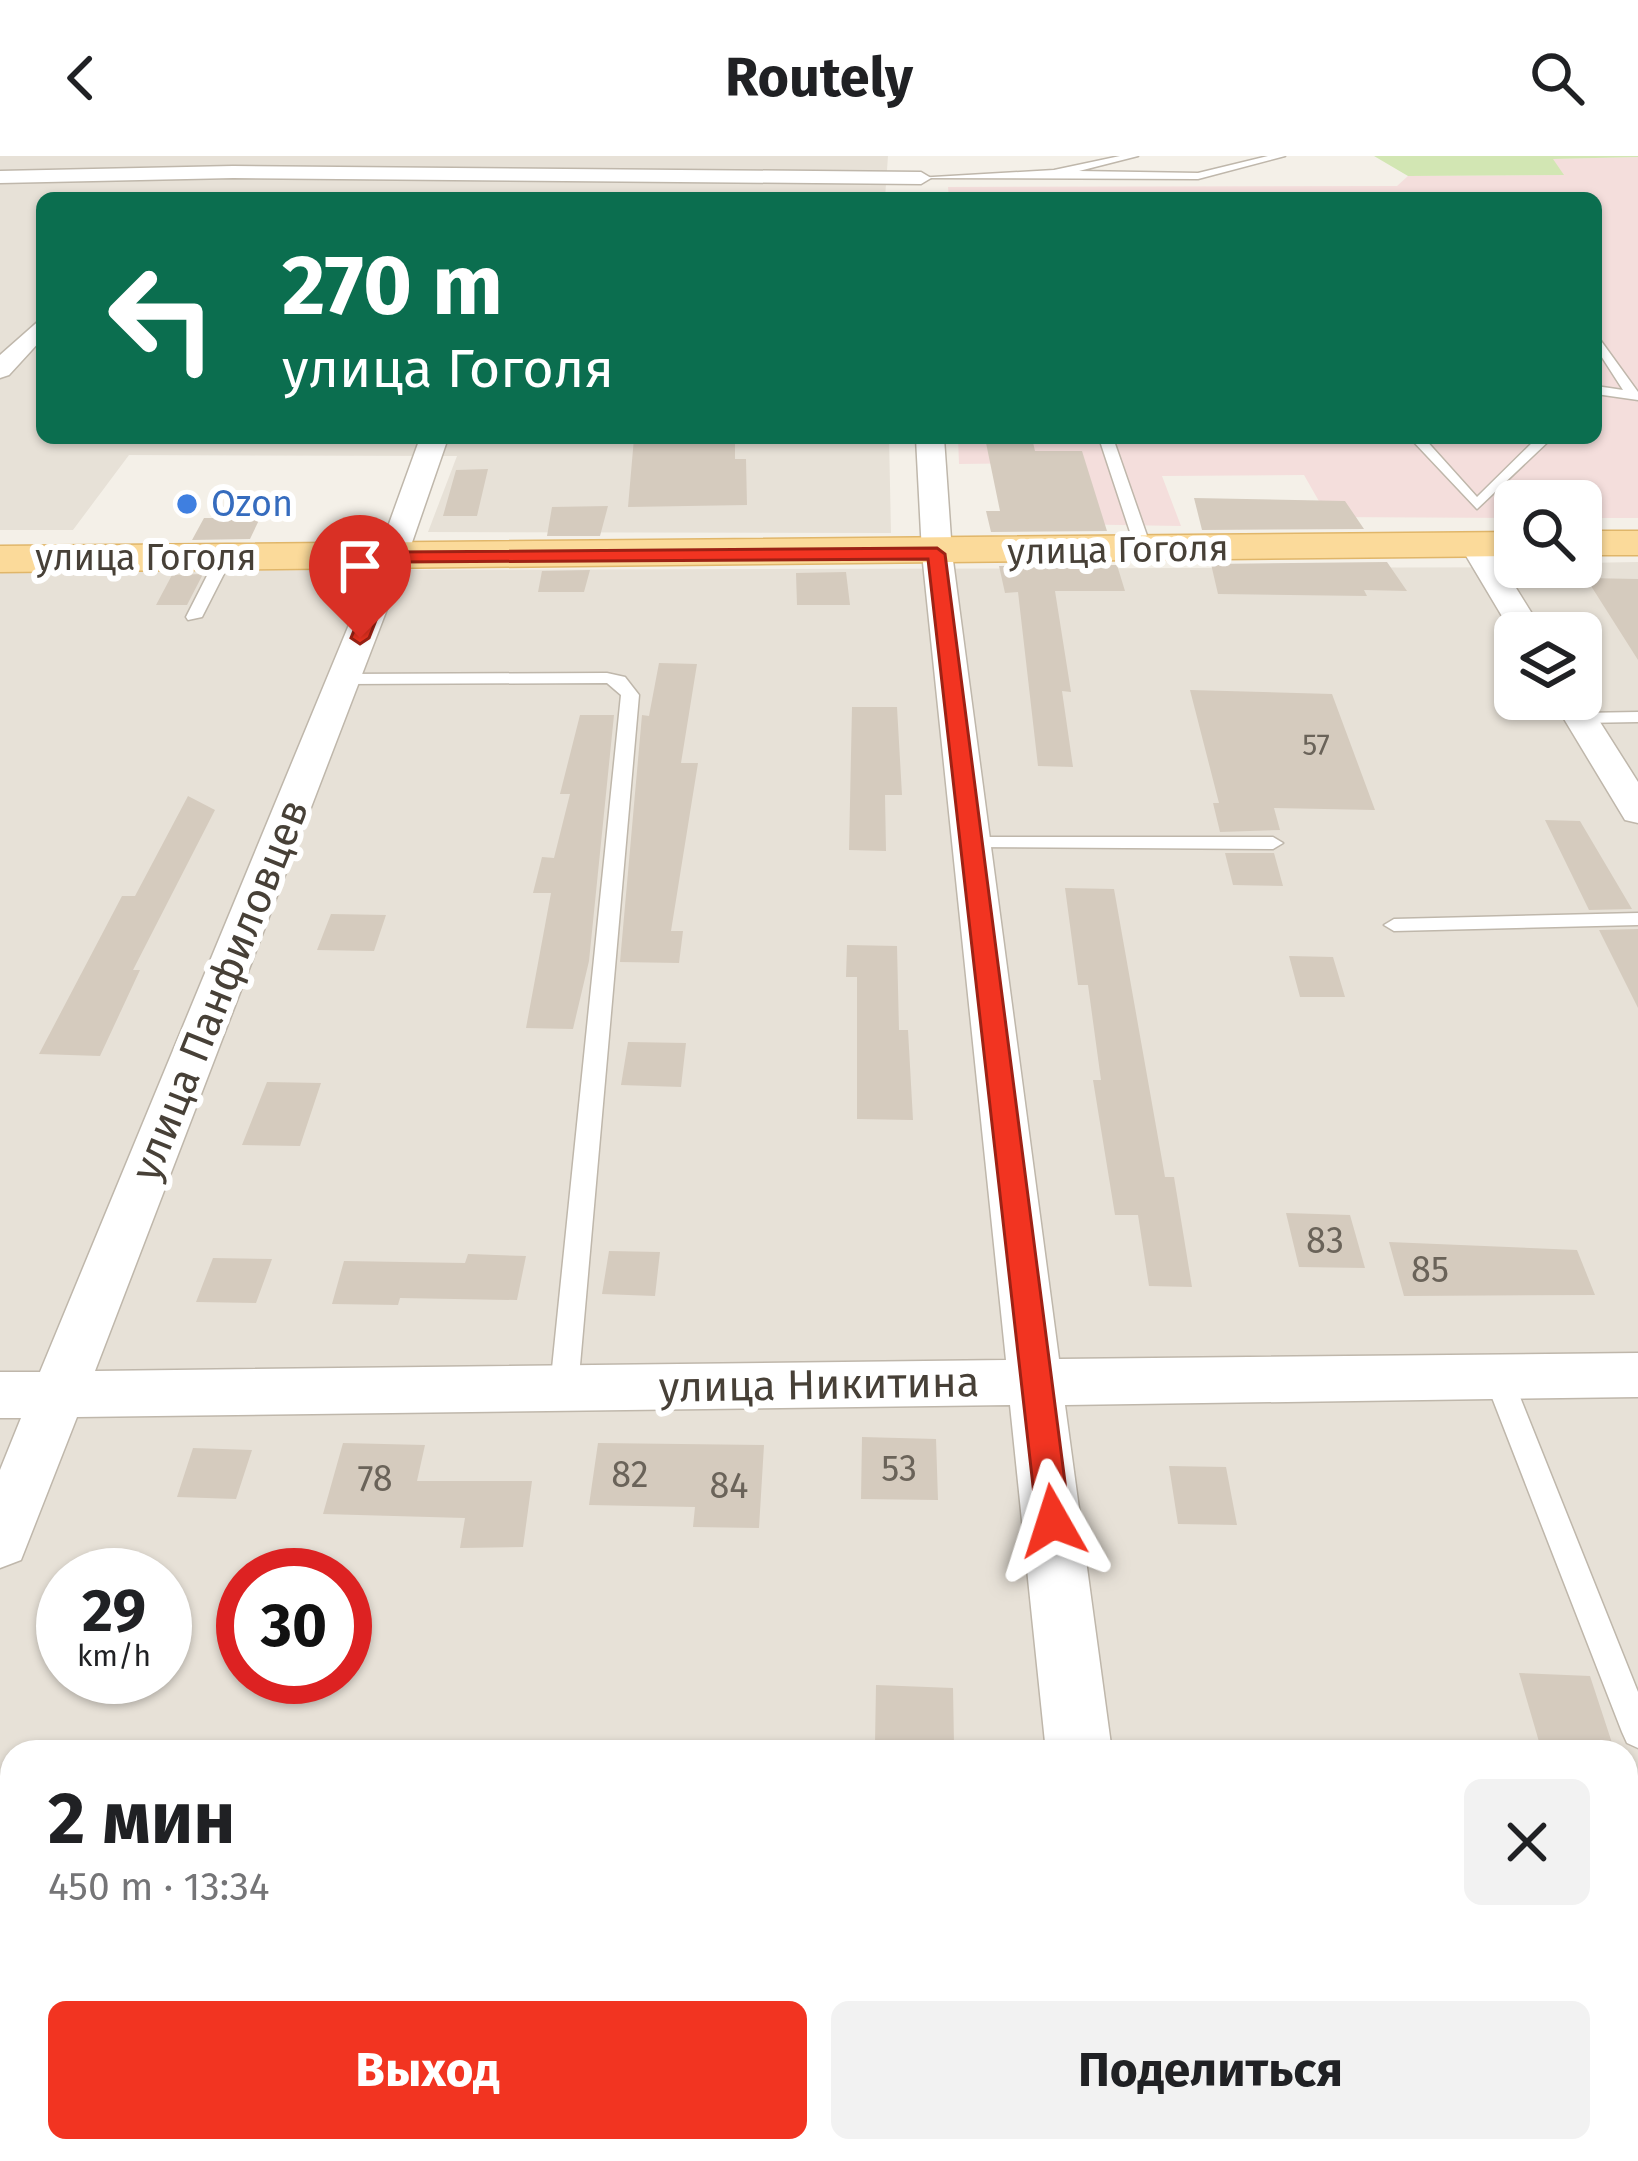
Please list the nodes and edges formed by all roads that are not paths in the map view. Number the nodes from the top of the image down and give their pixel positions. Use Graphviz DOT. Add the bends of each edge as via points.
graph roads {
  1 [pos="201,156"];
  2 [pos="542,156"];
  3 [pos="917,156"];
  4 [pos="1133,156"];
  5 [pos="1280,156"];
  6 [pos="184,173"];
  7 [pos="1054,173"];
  8 [pos="528,175"];
  9 [pos="0,177"];
  10 [pos="921,188"];
  11 [pos="167,192"];
  12 [pos="521,192"];
  13 [pos="36,331"];
  14 [pos="1602,347"];
  15 [pos="0,370"];
  16 [pos="1602,391"];
  17 [pos="1636,396"];
  18 [pos="432,444"];
  19 [pos="930,444"];
  20 [pos="1108,444"];
  21 [pos="1422,444"];
  22 [pos="1539,444"];
  23 [pos="1602,543"];
  24 [pos="1638,543"];
  25 [pos="1494,544"];
  26 [pos="1144,550"];
  27 [pos="937,554"];
  28 [pos="392,557"];
  29 [pos="224,558"];
  30 [pos="0,559"];
  31 [pos="194,616"];
  32 [pos="344,679"];
  33 [pos="1602,712"];
  34 [pos="1638,717"];
  35 [pos="1582,720"];
  36 [pos="1638,812"];
  37 [pos="972,843"];
  38 [pos="1274,843"];
  39 [pos="1638,919"];
  40 [pos="1394,925"];
  41 [pos="1638,1375"];
  42 [pos="1498,1377"];
  43 [pos="1038,1382"];
  44 [pos="565,1388"];
  45 [pos="59,1394"];
  46 [pos="0,1395"];
  47 [pos="0,1541"];
  48 [pos="1638,1732"];
  49 [pos="1078,1740"];
  1 -- 6 [label="street"];
  2 -- 8 [label="street"];
  3 -- 10 [label="street"];
  4 -- 7 [label="lane"];
  5 -- 7 [label="lane" via="1198,176"];
  6 -- 8 [label="street"];
  6 -- 9 [label="street"];
  6 -- 11 [label="street"];
  7 -- 10 [label="lane"];
  8 -- 10 [label="street"];
  8 -- 12 [label="street"];
  13 -- 15 [label="street"];
  14 -- 17 [label="lane"];
  16 -- 17 [label="lane"];
  18 -- 28 [label="street, улица Панфиловцев"];
  19 -- 27 [label="street"];
  20 -- 26 [label="lane"];
  21 -- 22 [label="lane" via="1478,505"];
  23 -- 24 [label="main road"];
  25 -- 26 [label="main road, улица Гоголя"];
  26 -- 27 [label="main road, улица Гоголя"];
  27 -- 28 [label="main road, улица Гоголя"];
  27 -- 37 [label="street"];
  28 -- 29 [label="main road, улица Гоголя"];
  28 -- 32 [label="street, улица Панфиловцев"];
  29 -- 30 [label="main road, улица Гоголя"];
  29 -- 31 [label="lane"];
  32 -- 44 [label="lane" via="607,678 631,695"];
  32 -- 45 [label="street, улица Панфиловцев"];
  33 -- 34 [label="lane"];
  35 -- 36 [label="street"];
  37 -- 38 [label="lane"];
  37 -- 43 [label="street"];
  39 -- 40 [label="lane"];
  41 -- 42 [label="street, улица Никитина"];
  42 -- 43 [label="street, улица Никитина"];
  42 -- 48 [label="lane"];
  43 -- 44 [label="street, улица Никитина"];
  43 -- 49 [label="street"];
  44 -- 45 [label="street, улица Никитина"];
  45 -- 46 [label="street, улица Никитина"];
  45 -- 47 [label="street, улица Панфиловцев"];
}
